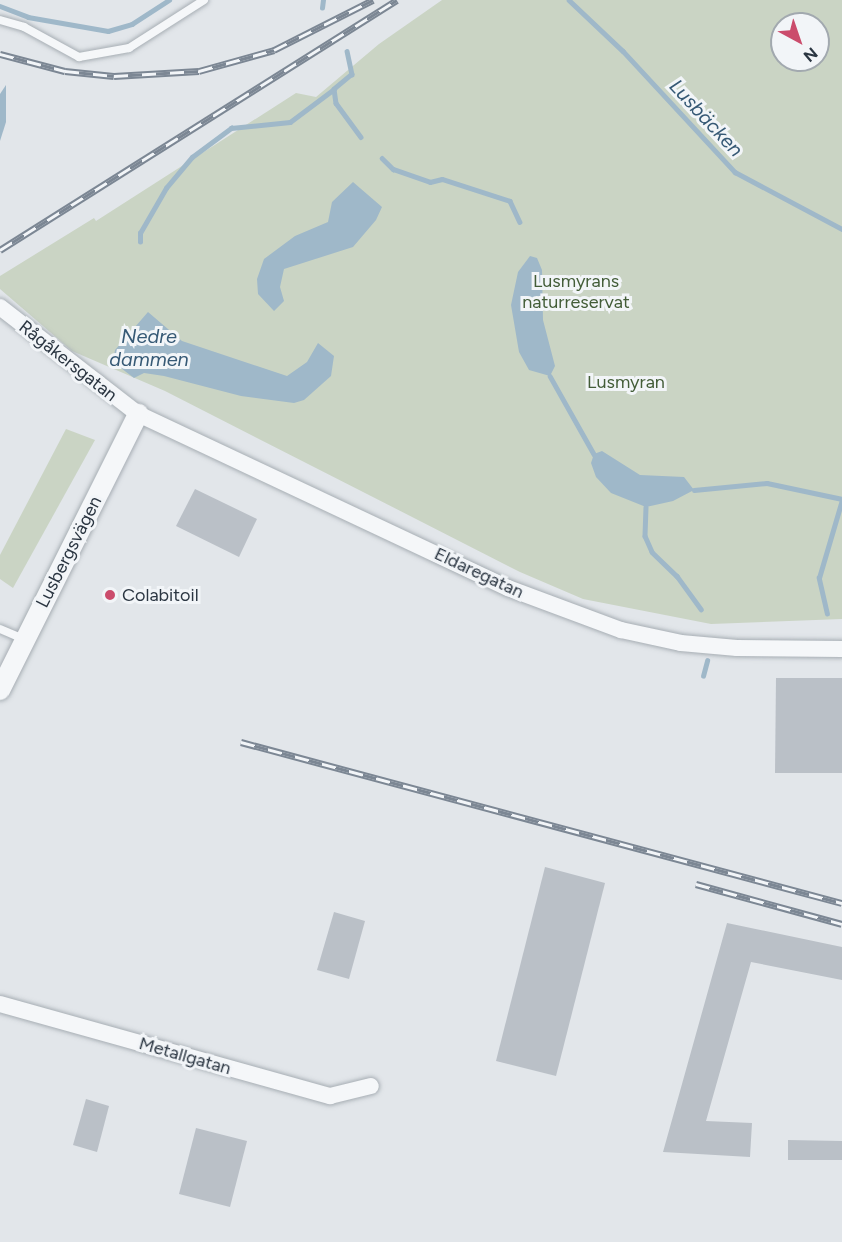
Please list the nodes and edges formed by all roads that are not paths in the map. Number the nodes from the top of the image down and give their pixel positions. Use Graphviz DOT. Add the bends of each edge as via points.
graph roads {
  1 [pos="204,0"];
  2 [pos="0,20"];
  3 [pos="0,307"];
  4 [pos="138,414"];
  5 [pos="0,629"];
  6 [pos="25,639"];
  7 [pos="842,649"];
  8 [pos="0,690"];
  9 [pos="0,1004"];
  10 [pos="370,1086"];
  1 -- 2 [label="lane" via="129,48 79,57 24,27"];
  3 -- 4 [label="street, Rågåkersgatan"];
  4 -- 6 [label="street, Lusbergsvägen"];
  4 -- 7 [label="street, Eldaregatan" via="508,588 621,630 681,643 726,647"];
  5 -- 6 [label="lane"];
  6 -- 8 [label="street, Lusbergsvägen"];
  9 -- 10 [label="street, Metallgatan" via="330,1096"];
}
